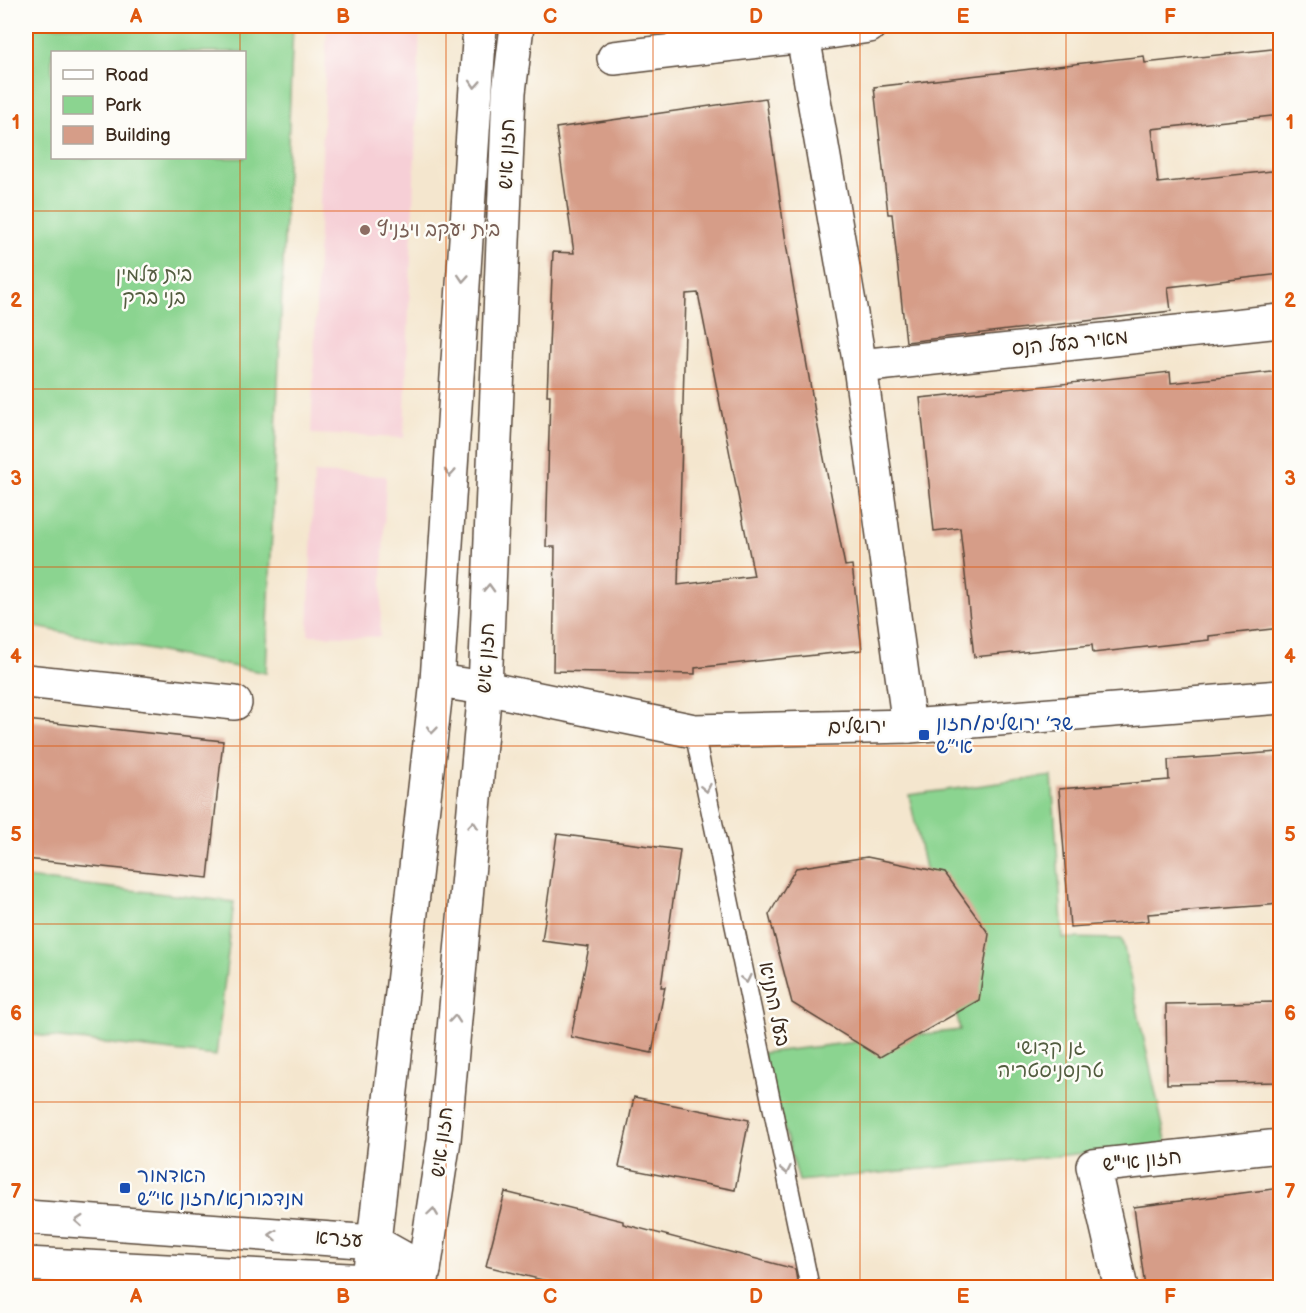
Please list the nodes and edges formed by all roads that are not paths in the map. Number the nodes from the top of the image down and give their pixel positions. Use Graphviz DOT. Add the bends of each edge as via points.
graph roads {
  1 [pos="480,26"];
  2 [pos="517,26"];
  3 [pos="869,26"];
  4 [pos="803,36"];
  5 [pos="614,57"];
  6 [pos="1281,321"];
  7 [pos="860,366"];
  8 [pos="26,681"];
  9 [pos="437,681"];
  10 [pos="485,688"];
  11 [pos="1281,697"];
  12 [pos="235,703"];
  13 [pos="909,726"];
  14 [pos="694,731"];
  15 [pos="1281,1146"];
  16 [pos="26,1217"];
  17 [pos="374,1242"];
  18 [pos="26,1264"];
  19 [pos="422,1279"];
  20 [pos="368,1284"];
  21 [pos="810,1287"];
  22 [pos="1121,1287"];
  1 -- 9 [label="street, חזון איש, one-way"];
  10 -- 2 [label="street, חזון איש, one-way" via="509,92"];
  3 -- 4 [label="street"];
  4 -- 5 [label="street"];
  4 -- 7 [label="street"];
  6 -- 7 [label="street, מאיר בעל הנס"];
  7 -- 13 [label="street"];
  8 -- 12 [label="street"];
  9 -- 10 [label="street, ירושלים"];
  9 -- 17 [label="street, חזון איש, one-way"];
  10 -- 14 [label="street, ירושלים"];
  19 -- 10 [label="street, חזון איש, one-way" via="444,1140"];
  11 -- 13 [label="street, ירושלים"];
  13 -- 14 [label="street, ירושלים"];
  14 -- 21 [label="lane, בעל התניא, one-way"];
  15 -- 22 [label="street, חזון אי\"ש" via="1093,1166"];
  17 -- 16 [label="street, עזרא, one-way"];
  17 -- 19 [label="street, עזרא"];
  17 -- 20 [label="street"];
  18 -- 20 [label="street, עזרא"];
  19 -- 20 [label="street, עזרא"];
}
